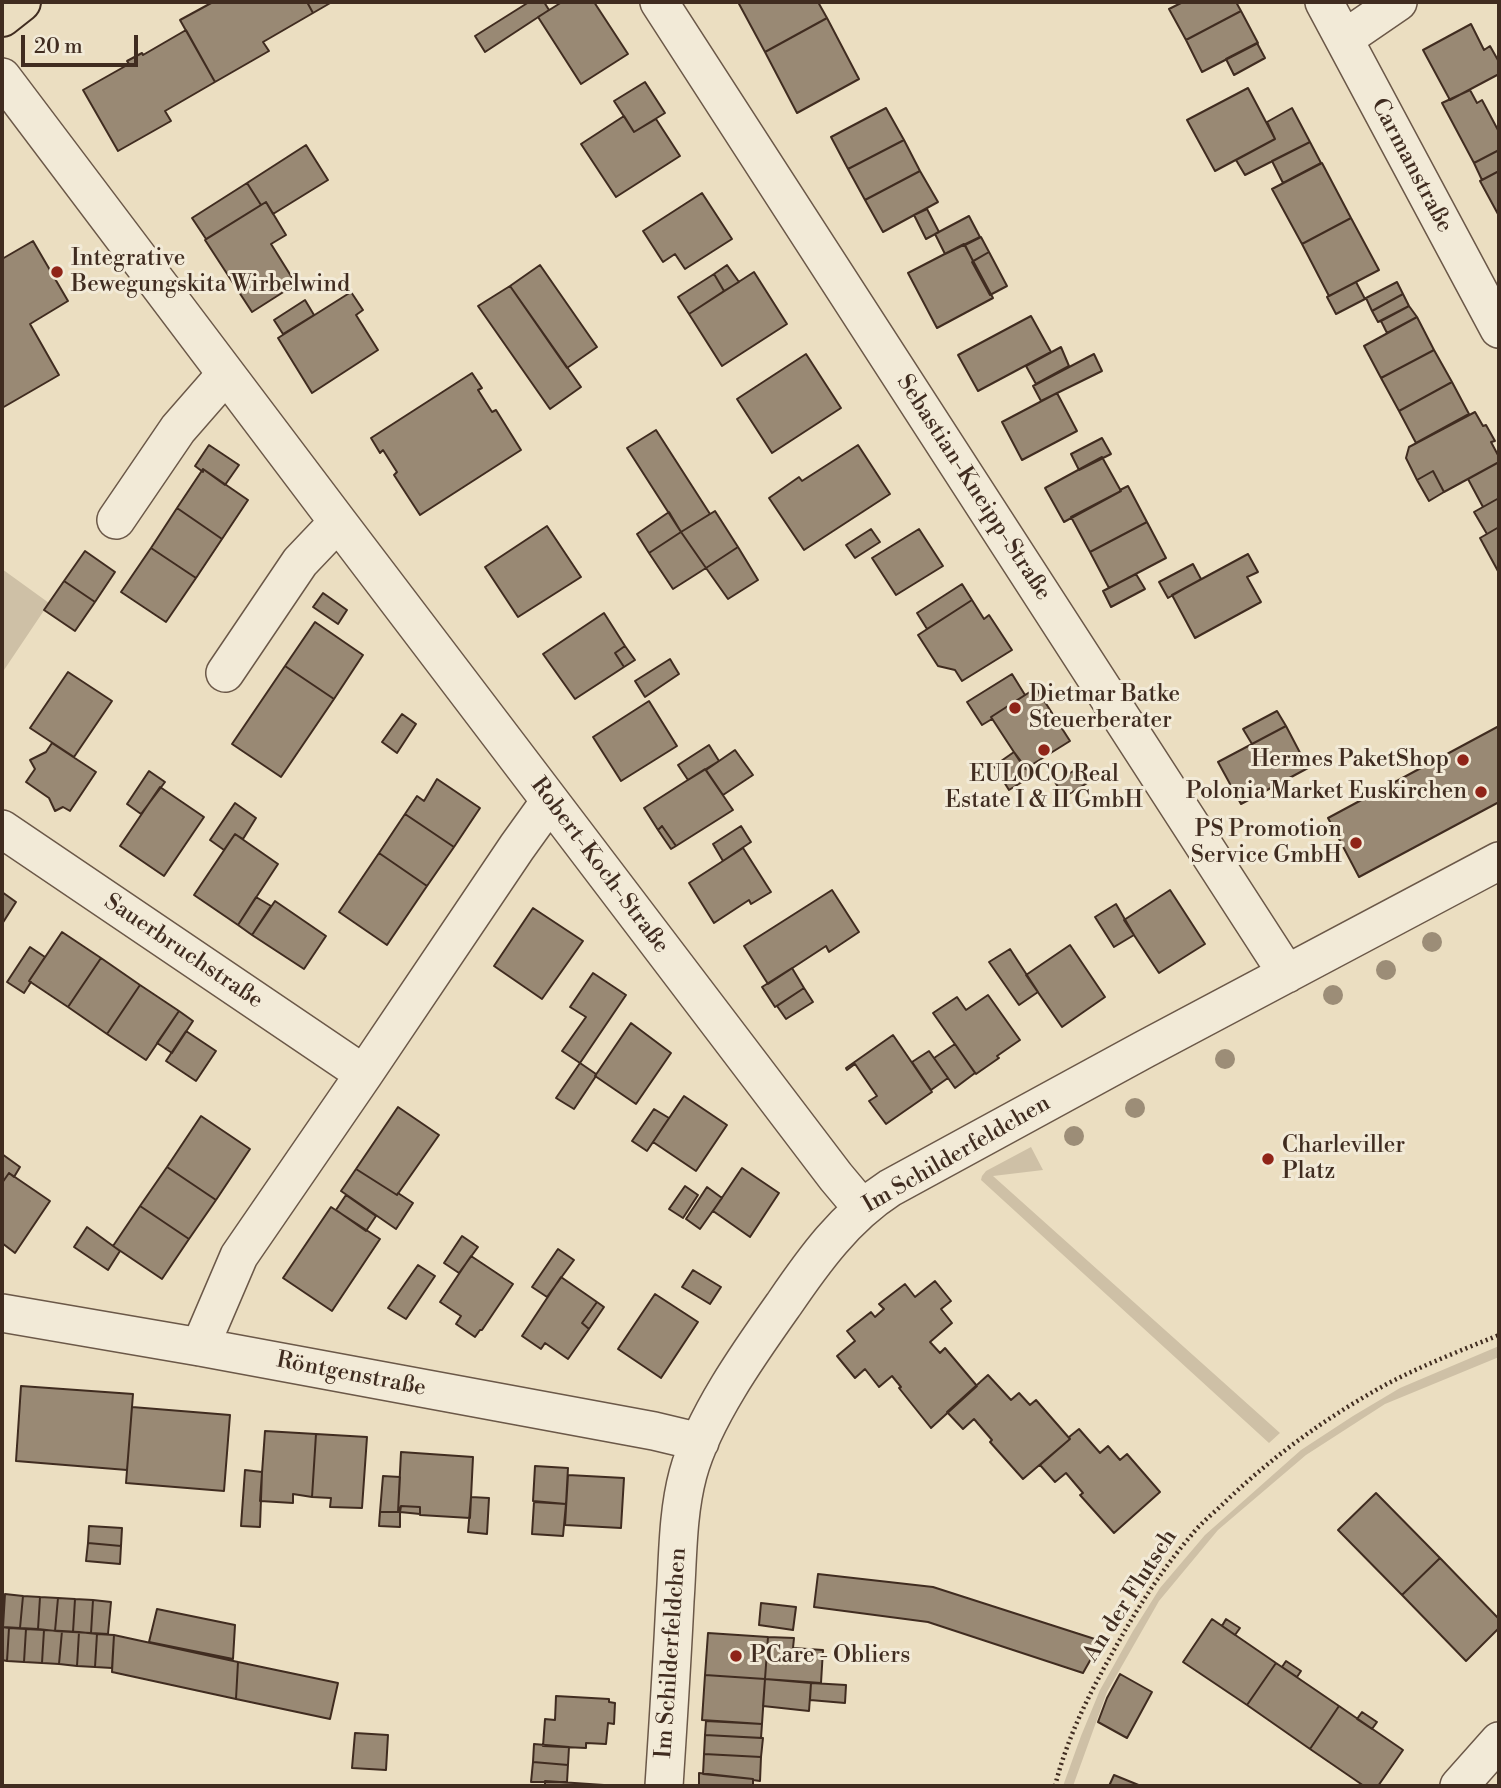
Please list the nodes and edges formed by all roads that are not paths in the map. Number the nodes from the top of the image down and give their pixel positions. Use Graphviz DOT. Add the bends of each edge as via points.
graph roads {
  1 [pos="21,2"];
  2 [pos="659,2"];
  3 [pos="1324,2"];
  4 [pos="1398,2"];
  5 [pos="2,17"];
  6 [pos="1344,39"];
  7 [pos="2,77"];
  8 [pos="1499,330"];
  9 [pos="226,374"];
  10 [pos="116,520"];
  11 [pos="338,522"];
  12 [pos="225,673"];
  13 [pos="550,801"];
  14 [pos="2,829"];
  15 [pos="1499,860"];
  16 [pos="1287,974"];
  17 [pos="364,1074"];
  18 [pos="862,1208"];
  19 [pos="2,1312"];
  20 [pos="200,1347"];
  21 [pos="699,1442"];
  22 [pos="1499,1741"];
  23 [pos="664,1786"];
  24 [pos="1459,1786"];
  1 -- 5 [label="main road"];
  2 -- 16 [label="street, Sebastian-Kneipp-Straße"];
  3 -- 6 [label="street, Carmanstraße"];
  4 -- 6 [label="street"];
  6 -- 8 [label="street, Carmanstraße"];
  7 -- 9 [label="street, Robert-Koch-Straße"];
  9 -- 10 [label="street" via="178,429"];
  9 -- 11 [label="street, Robert-Koch-Straße"];
  11 -- 12 [label="street" via="300,562"];
  11 -- 13 [label="street, Robert-Koch-Straße"];
  13 -- 17 [label="street"];
  13 -- 18 [label="street, Robert-Koch-Straße"];
  14 -- 17 [label="street, Sauerbruchstraße"];
  15 -- 16 [label="street, Im Schilderfeldchen"];
  16 -- 18 [label="street, Im Schilderfeldchen" via="901,1182"];
  17 -- 20 [label="street" via="239,1256"];
  18 -- 21 [label="street, Im Schilderfeldchen" via="811,1265 743,1364"];
  19 -- 20 [label="street, Röntgenstraße"];
  20 -- 21 [label="street, Röntgenstraße"];
  21 -- 23 [label="street, Im Schilderfeldchen" via="682,1506"];
  22 -- 24 [label="street"];
}
